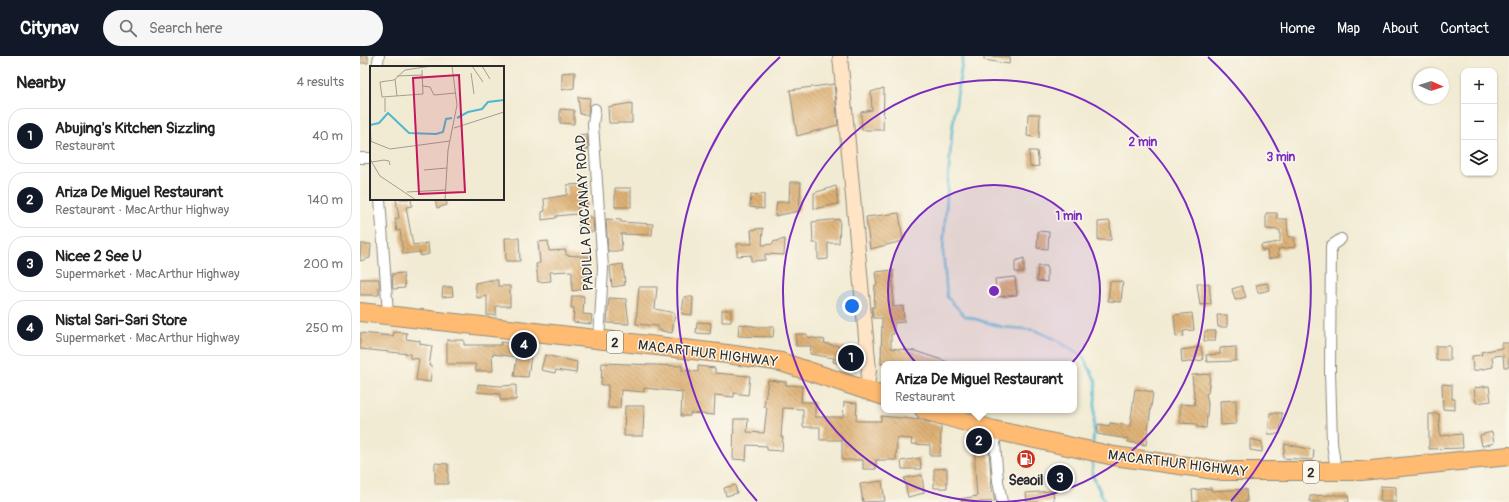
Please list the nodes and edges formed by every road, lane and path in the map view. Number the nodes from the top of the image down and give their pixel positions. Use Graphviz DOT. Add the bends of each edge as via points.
graph roads {
  1 [pos="379,56"];
  2 [pos="840,56"];
  3 [pos="377,66"];
  4 [pos="595,109"];
  5 [pos="380,200"];
  6 [pos="1341,239"];
  7 [pos="360,312"];
  8 [pos="388,314"];
  9 [pos="599,340"];
  10 [pos="867,390"];
  11 [pos="881,395"];
  12 [pos="934,413"];
  13 [pos="994,430"];
  14 [pos="1509,456"];
  15 [pos="1336,471"];
  16 [pos="1002,502"];
  1 -- 3 [label="street"];
  2 -- 10 [label="street" via="869,370"];
  4 -- 9 [label="street, PADILLA DACANAY ROAD" via="593,125 603,268"];
  5 -- 8 [label="street"];
  6 -- 15 [label="street" via="1331,246 1330,256 1332,443"];
  7 -- 8 [label="highway, MACARTHUR HIGHWAY / 2"];
  8 -- 9 [label="highway, MACARTHUR HIGHWAY / 2"];
  9 -- 10 [label="highway, MACARTHUR HIGHWAY / 2" via="781,362"];
  10 -- 11 [label="highway, MACARTHUR HIGHWAY / 2"];
  12 -- 13 [label="highway, MACARTHUR HIGHWAY / 2"];
  13 -- 15 [label="highway, MACARTHUR HIGHWAY / 2" via="1114,456 1223,471"];
  13 -- 16 [label="street"];
  14 -- 15 [label="highway, MACARTHUR HIGHWAY / 2" via="1396,469"];
}
